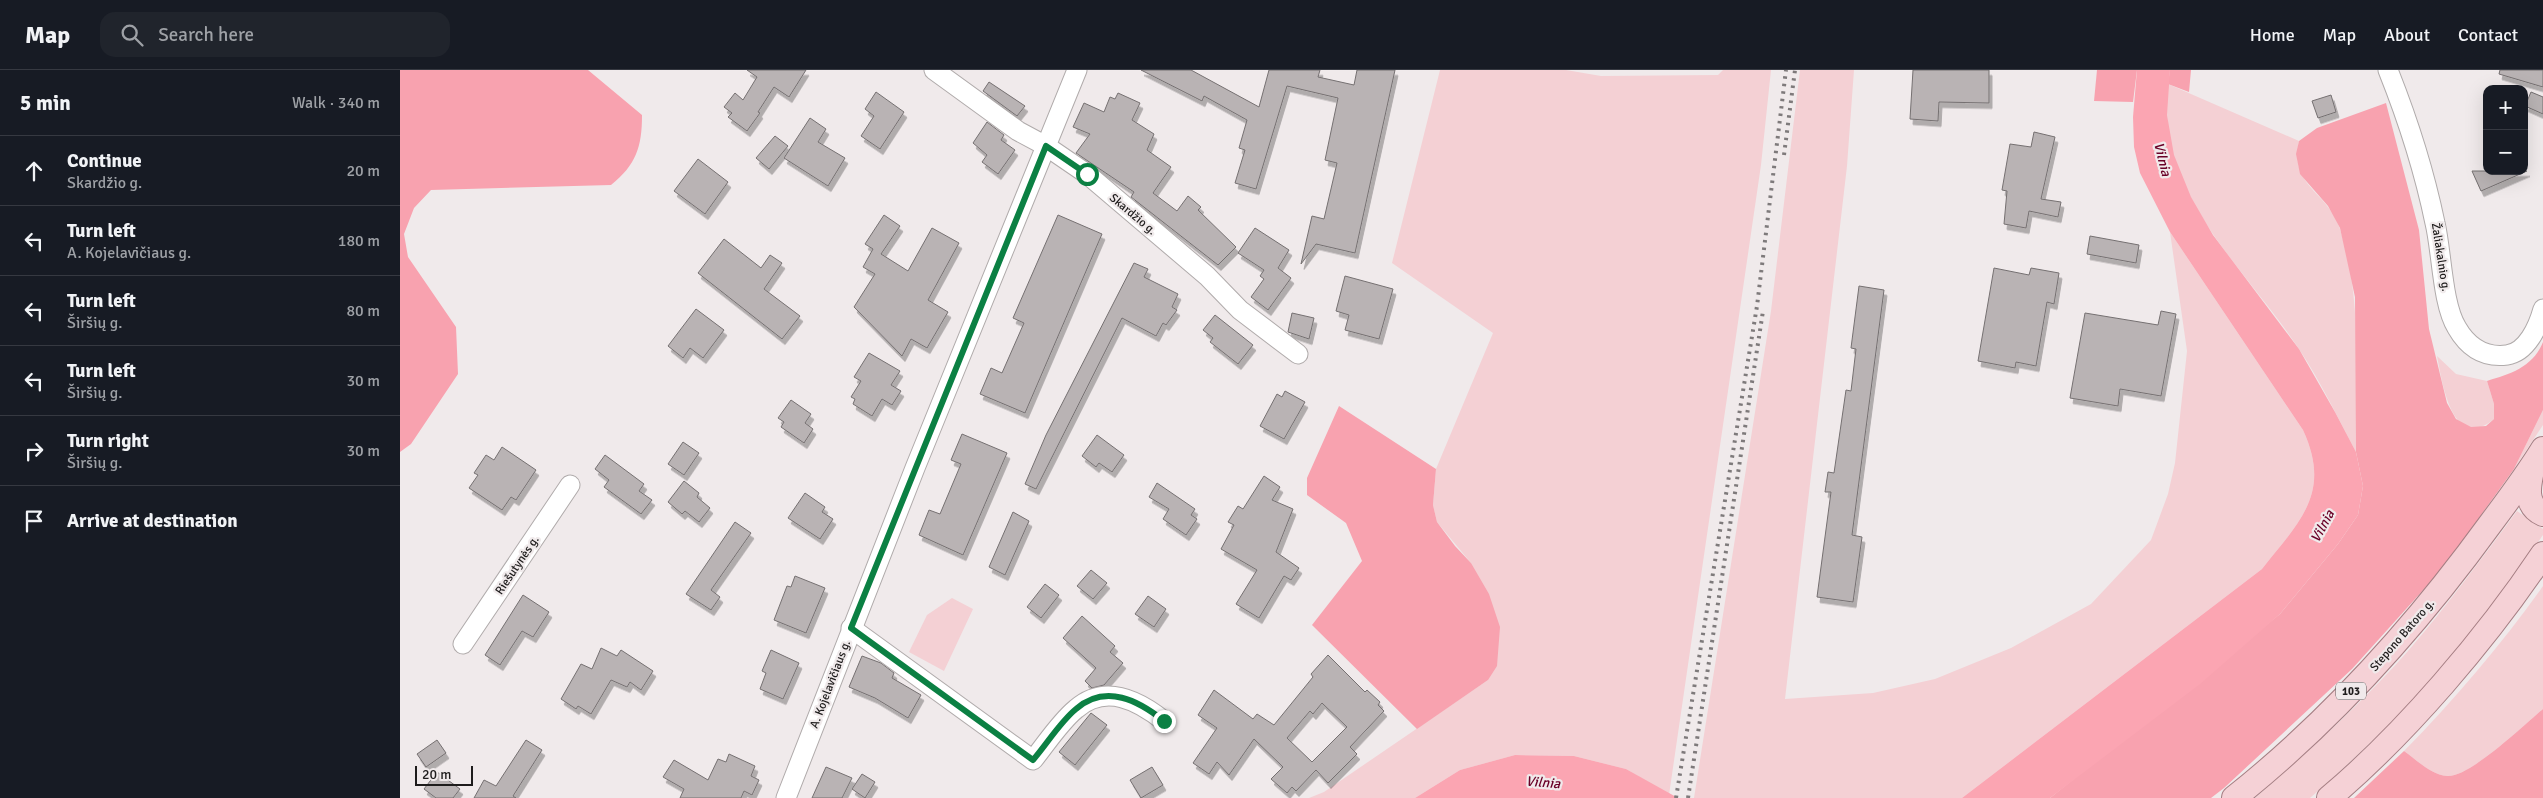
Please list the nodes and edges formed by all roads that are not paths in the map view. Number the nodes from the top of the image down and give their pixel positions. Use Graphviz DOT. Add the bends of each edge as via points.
graph roads {
  1 [pos="934,70"];
  2 [pos="1077,70"];
  3 [pos="2388,70"];
  4 [pos="1046,146"];
  5 [pos="2543,310"];
  6 [pos="1298,354"];
  7 [pos="2538,456"];
  8 [pos="570,485"];
  9 [pos="2543,514"];
  10 [pos="2543,554"];
  11 [pos="851,628"];
  12 [pos="463,644"];
  13 [pos="1164,721"];
  14 [pos="786,798"];
  15 [pos="2234,798"];
  16 [pos="2328,798"];
  1 -- 4 [label="street, Skardžio g." via="1018,131"];
  2 -- 4 [label="street, A. Kojelavičiaus g."];
  3 -- 5 [label="street, Žaliakalnio g." via="2410,124 2427,185 2455,326 2482,353 2510,354 2528,341"];
  4 -- 6 [label="street, Skardžio g." via="1087,174 1207,276 1240,310"];
  4 -- 11 [label="street, A. Kojelavičiaus g."];
  7 -- 9 [label="main road" via="2530,481 2530,498 2535,509"];
  7 -- 15 [label="main road, Stepono Batoro g. / 103" via="2456,572 2394,646 2334,709"];
  8 -- 12 [label="street, Riešutynės g."];
  10 -- 16 [label="main road" via="2443,682 2392,738"];
  11 -- 13 [label="street" via="1033,760 1075,709 1097,699 1117,697 1134,700"];
  11 -- 14 [label="street, A. Kojelavičiaus g."];
}
